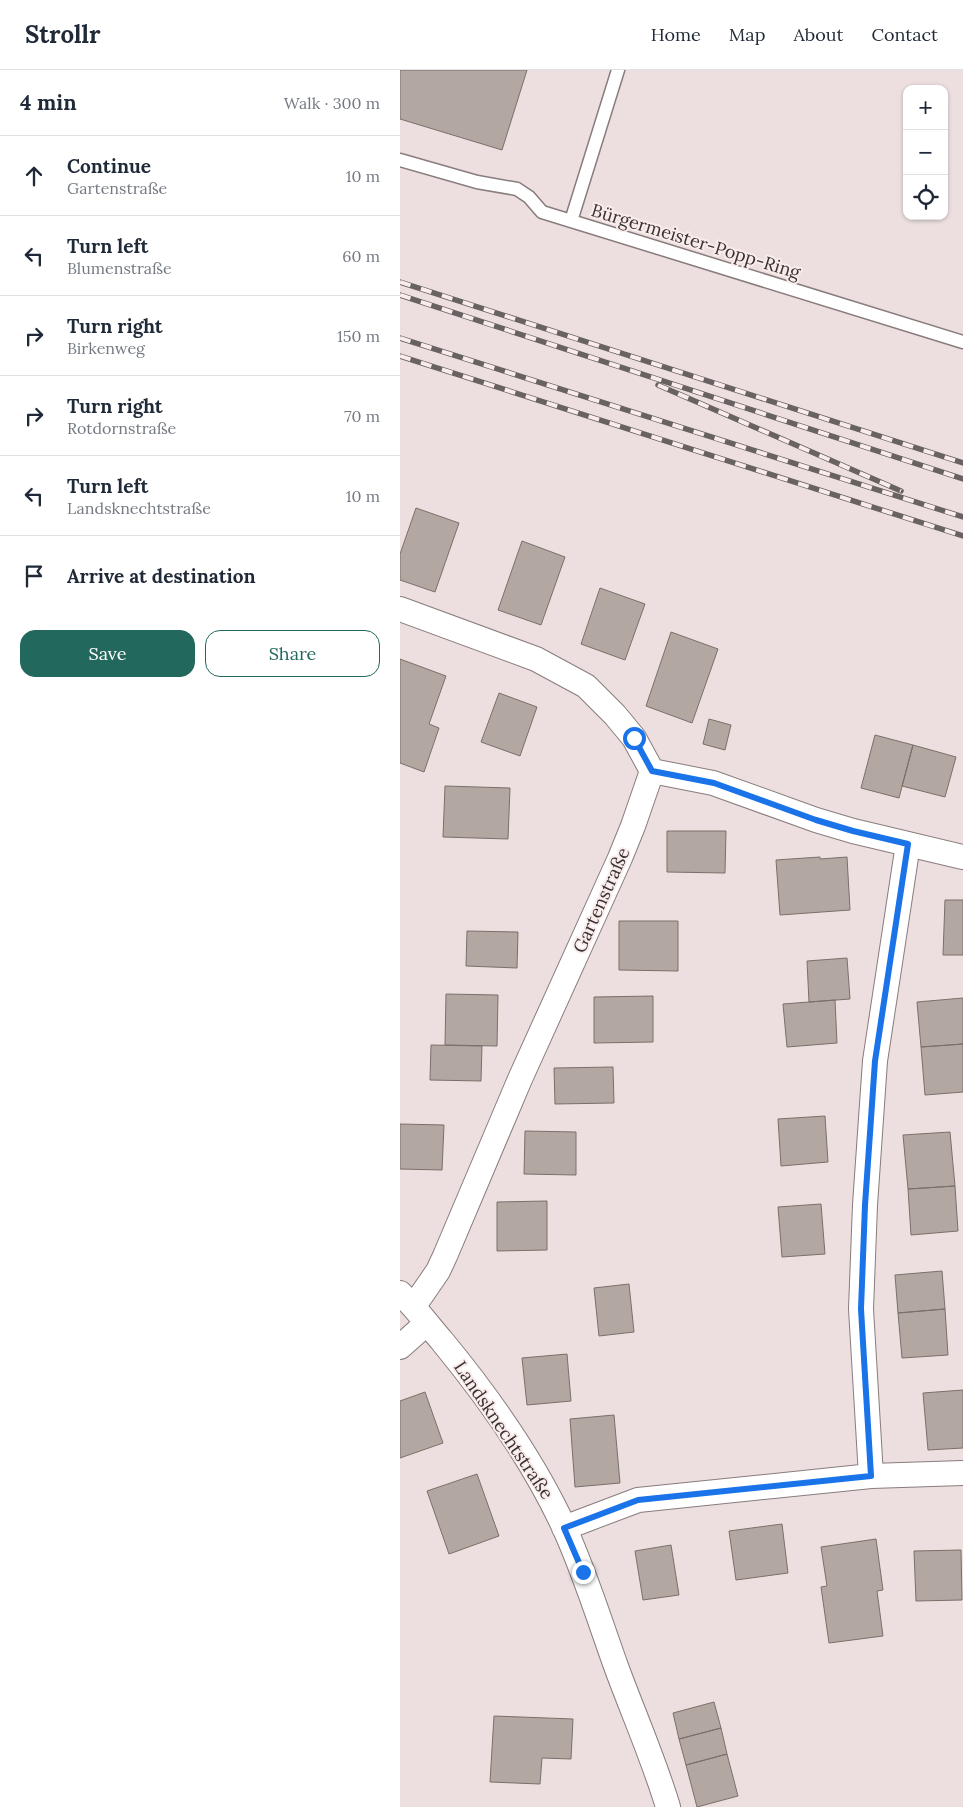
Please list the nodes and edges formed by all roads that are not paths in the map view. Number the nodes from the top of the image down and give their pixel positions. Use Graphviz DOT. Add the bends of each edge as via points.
graph roads {
  1 [pos="618,70"];
  2 [pos="400,160"];
  3 [pos="570,221"];
  4 [pos="963,342"];
  5 [pos="400,609"];
  6 [pos="652,771"];
  7 [pos="908,844"];
  8 [pos="963,857"];
  9 [pos="414,1307"];
  10 [pos="400,1347"];
  11 [pos="963,1473"];
  12 [pos="871,1476"];
  13 [pos="564,1528"];
  14 [pos="668,1807"];
  1 -- 3 [label="lane, Bürgermeister-Popp-Ring"];
  2 -- 3 [label="lane" via="477,182 517,189 542,212"];
  3 -- 4 [label="lane, Bürgermeister-Popp-Ring"];
  5 -- 6 [label="street" via="536,658 586,686 634,738"];
  6 -- 7 [label="street" via="714,783 816,820"];
  6 -- 9 [label="street, Gartenstraße" via="620,858 441,1264"];
  7 -- 8 [label="street"];
  7 -- 12 [label="street" via="875,1061 865,1205 861,1309"];
  9 -- 10 [label="street, Gartenstraße"];
  9 -- 13 [label="street, Landsknechtstraße" via="468,1372 499,1417 543,1485"];
  11 -- 12 [label="street"];
  12 -- 13 [label="street" via="638,1500"];
  13 -- 14 [label="street, Landsknechtstraße"];
}
